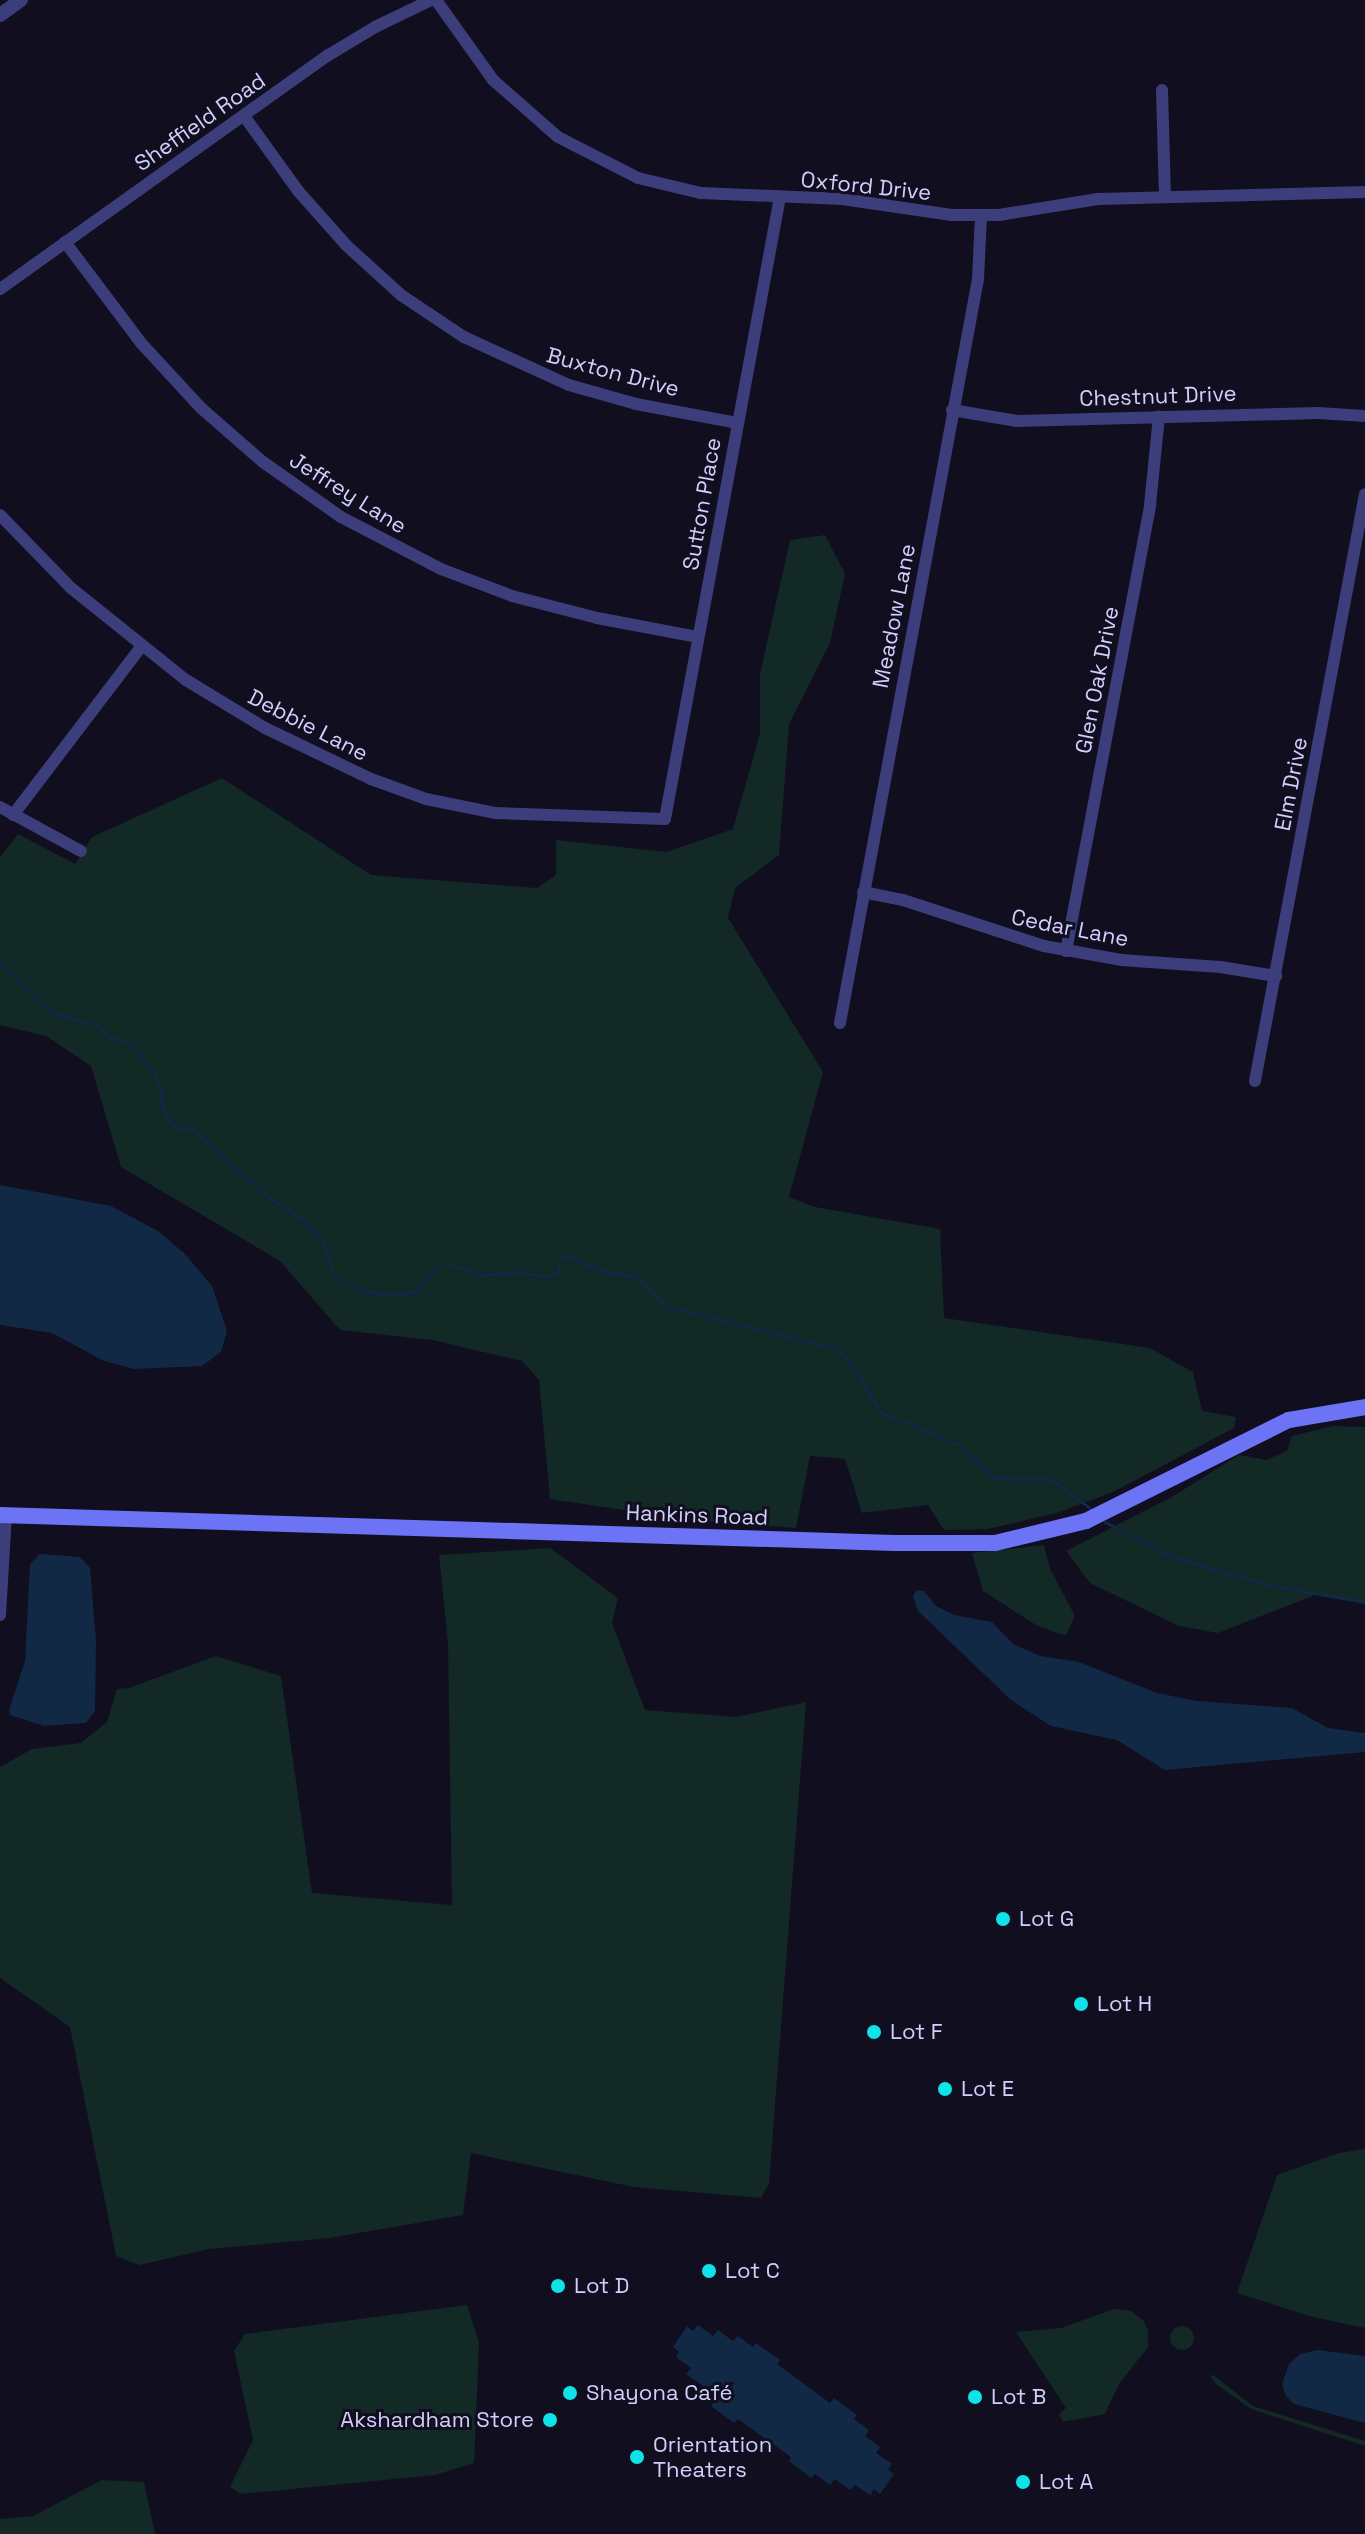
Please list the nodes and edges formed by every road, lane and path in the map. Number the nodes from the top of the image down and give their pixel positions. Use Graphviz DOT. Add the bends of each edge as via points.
graph roads {
  1 [pos="21,0"];
  2 [pos="433,0"];
  3 [pos="0,15"];
  4 [pos="1162,90"];
  5 [pos="244,116"];
  6 [pos="1365,192"];
  7 [pos="780,197"];
  8 [pos="1165,197"];
  9 [pos="981,215"];
  10 [pos="65,242"];
  11 [pos="0,289"];
  12 [pos="952,410"];
  13 [pos="1159,416"];
  14 [pos="1365,416"];
  15 [pos="738,423"];
  16 [pos="1365,494"];
  17 [pos="1363,512"];
  18 [pos="0,515"];
  19 [pos="698,637"];
  20 [pos="141,647"];
  21 [pos="0,807"];
  22 [pos="13,815"];
  23 [pos="665,819"];
  24 [pos="81,851"];
  25 [pos="863,892"];
  26 [pos="1066,951"];
  27 [pos="1276,976"];
  28 [pos="840,1023"];
  29 [pos="1255,1081"];
  30 [pos="1365,1407"];
  31 [pos="3,1515"];
  32 [pos="0,1598"];
  33 [pos="0,1615"];
  1 -- 3 [label="street"];
  2 -- 5 [label="street, Sheffield Road" via="352,40"];
  2 -- 7 [label="street, Oxford Drive" via="493,80 558,137 638,178 701,193"];
  4 -- 8 [label="street"];
  5 -- 10 [label="street, Sheffield Road"];
  5 -- 15 [label="street, Buxton Drive" via="346,245 401,295 464,337 569,385"];
  6 -- 8 [label="street, Oxford Drive"];
  7 -- 9 [label="street, Oxford Drive"];
  7 -- 15 [label="street, Sutton Place"];
  8 -- 9 [label="street, Oxford Drive" via="1098,199"];
  9 -- 12 [label="street, Meadow Lane" via="981,261"];
  10 -- 11 [label="street, Sheffield Road"];
  10 -- 19 [label="street, Jeffrey Lane" via="149,353 201,408 263,462 341,517 429,564 512,596"];
  12 -- 13 [label="street, Chestnut Drive" via="1017,421"];
  12 -- 25 [label="street, Meadow Lane"];
  13 -- 14 [label="street, Chestnut Drive"];
  13 -- 26 [label="street, Glen Oak Drive" via="1150,505"];
  15 -- 19 [label="street, Sutton Place"];
  16 -- 17 [label="street, Elm Drive"];
  17 -- 27 [label="street, Elm Drive"];
  18 -- 20 [label="street, Debbie Lane" via="71,588"];
  19 -- 23 [label="street, Sutton Place"];
  20 -- 22 [label="street"];
  20 -- 23 [label="street, Debbie Lane" via="265,728 401,791 495,813"];
  21 -- 22 [label="street"];
  22 -- 24 [label="street"];
  25 -- 26 [label="street, Cedar Lane"];
  25 -- 28 [label="street, Meadow Lane"];
  26 -- 27 [label="street, Cedar Lane"];
  27 -- 29 [label="street, Elm Drive"];
  30 -- 31 [label="main road, Hankins Road" via="1280,1423 1086,1521 995,1543"];
  31 -- 32 [label="street"];
  32 -- 33 [label="street"];
}
